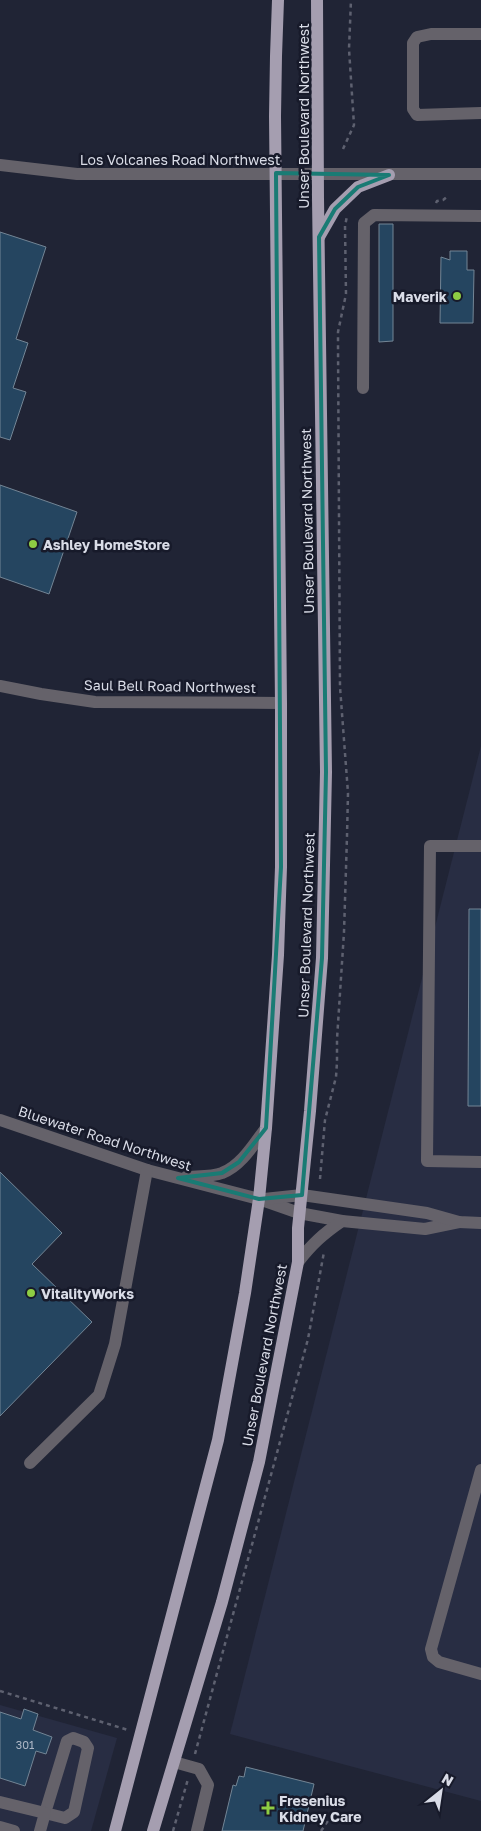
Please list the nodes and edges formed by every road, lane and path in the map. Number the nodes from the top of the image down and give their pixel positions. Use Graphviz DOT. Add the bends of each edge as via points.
graph roads {
  1 [pos="278,0"];
  2 [pos="318,0"];
  3 [pos="351,0"];
  4 [pos="481,34"];
  5 [pos="481,113"];
  6 [pos="343,149"];
  7 [pos="0,166"];
  8 [pos="276,173"];
  9 [pos="389,174"];
  10 [pos="481,174"];
  11 [pos="318,175"];
  12 [pos="448,196"];
  13 [pos="436,204"];
  14 [pos="346,212"];
  15 [pos="481,216"];
  16 [pos="319,236"];
  17 [pos="362,388"];
  18 [pos="0,686"];
  19 [pos="281,703"];
  20 [pos="481,846"];
  21 [pos="0,1120"];
  22 [pos="266,1128"];
  23 [pos="481,1162"];
  24 [pos="147,1170"];
  25 [pos="178,1178"];
  26 [pos="320,1179"];
  27 [pos="302,1195"];
  28 [pos="259,1199"];
  29 [pos="300,1213"];
  30 [pos="342,1221"];
  31 [pos="459,1222"];
  32 [pos="481,1223"];
  33 [pos="298,1262"];
  34 [pos="30,1463"];
  35 [pos="481,1470"];
  36 [pos="481,1674"];
  37 [pos="0,1691"];
  38 [pos="128,1730"];
  39 [pos="174,1762"];
  40 [pos="0,1802"];
  41 [pos="45,1813"];
  42 [pos="332,1815"];
  43 [pos="0,1827"];
  44 [pos="14,1831"];
  45 [pos="40,1831"];
  46 [pos="115,1831"];
  47 [pos="153,1831"];
  48 [pos="197,1831"];
  49 [pos="321,1831"];
  1 -- 8 [label="main road, Unser Boulevard Northwest"];
  2 -- 11 [label="main road, Unser Boulevard Northwest"];
  3 -- 6 [label="path" via="349,50 354,125"];
  4 -- 5 [label="street" via="417,37 413,43 413,109 417,115"];
  7 -- 8 [label="street, Los Volcanes Road Northwest" via="77,174"];
  8 -- 11 [label="street, Los Volcanes Road Northwest"];
  8 -- 19 [label="main road, Unser Boulevard Northwest"];
  9 -- 10 [label="street, Los Volcanes Road Northwest"];
  9 -- 11 [label="street, Los Volcanes Road Northwest"];
  9 -- 16 [label="main road" via="358,187 335,209"];
  11 -- 16 [label="main road, Unser Boulevard Northwest"];
  12 -- 13 [label="path"];
  14 -- 26 [label="path" via="346,294 338,344 340,687 348,793 347,845 338,1062 325,1120"];
  15 -- 17 [label="street" via="374,215 364,223"];
  16 -- 27 [label="main road, Unser Boulevard Northwest" via="326,782 322,958"];
  18 -- 19 [label="street, Saul Bell Road Northwest" via="95,702"];
  19 -- 22 [label="main road, Unser Boulevard Northwest" via="278,955"];
  20 -- 23 [label="street" via="430,846 427,1161"];
  21 -- 24 [label="street, Bluewater Road Northwest"];
  22 -- 25 [label="street" via="239,1162 222,1173"];
  22 -- 28 [label="main road, Unser Boulevard Northwest"];
  24 -- 25 [label="street, Bluewater Road Northwest"];
  24 -- 34 [label="street" via="114,1344 99,1395"];
  25 -- 28 [label="street, Bluewater Road Northwest"];
  27 -- 28 [label="street, Bluewater Road Northwest"];
  27 -- 29 [label="main road, Unser Boulevard Northwest"];
  27 -- 31 [label="street, Bluewater Road Northwest" via="427,1213"];
  28 -- 29 [label="street, Bluewater Road Northwest"];
  28 -- 46 [label="main road, Unser Boulevard Northwest" via="246,1293 218,1440"];
  29 -- 30 [label="street, Bluewater Road Northwest"];
  29 -- 33 [label="main road, Unser Boulevard Northwest"];
  30 -- 31 [label="street, Bluewater Road Northwest" via="425,1229"];
  30 -- 33 [label="street" via="310,1245"];
  31 -- 32 [label="street, Bluewater Road Northwest"];
  33 -- 39 [label="main road, Unser Boulevard Northwest" via="259,1462 222,1602"];
  35 -- 36 [label="street" via="431,1649 439,1662"];
  37 -- 38 [label="path"];
  39 -- 47 [label="main road, Unser Boulevard Northwest"];
  39 -- 48 [label="street" via="199,1769 208,1785"];
  40 -- 41 [label="street"];
  41 -- 41 [label="street" via="66,1741 73,1738 84,1742 88,1748 74,1812 65,1818"];
  41 -- 45 [label="street"];
  42 -- 49 [label="path"];
  43 -- 44 [label="street"];
}
